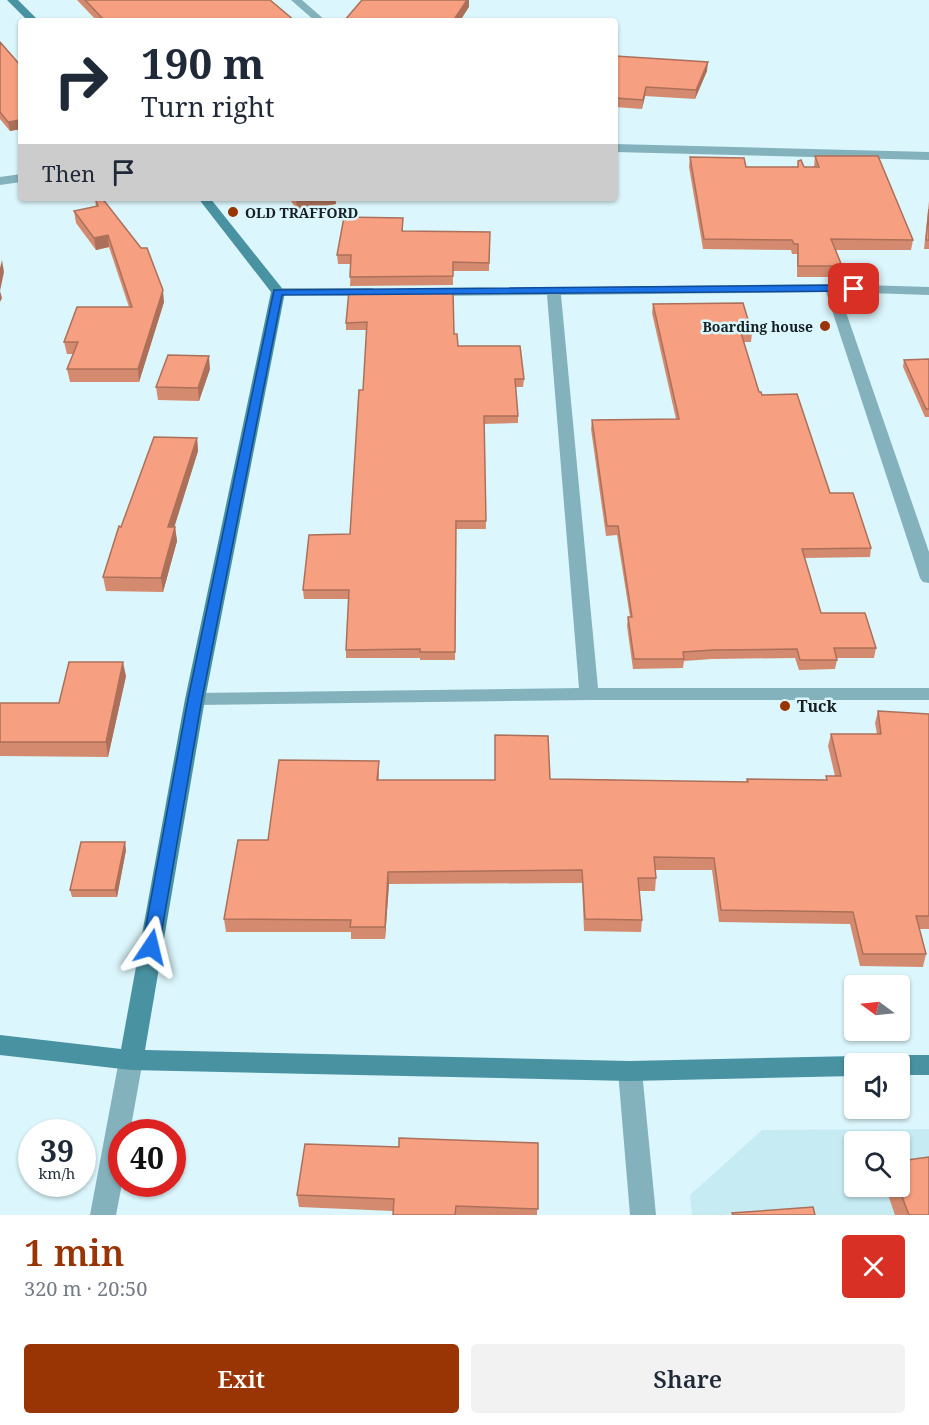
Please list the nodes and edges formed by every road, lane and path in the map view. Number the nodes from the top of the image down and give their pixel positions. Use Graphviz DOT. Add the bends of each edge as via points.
graph roads {
  1 [pos="12,0"];
  2 [pos="296,0"];
  3 [pos="31,18"];
  4 [pos="317,18"];
  5 [pos="618,148"];
  6 [pos="929,156"];
  7 [pos="18,178"];
  8 [pos="0,181"];
  9 [pos="206,201"];
  10 [pos="831,288"];
  11 [pos="929,291"];
  12 [pos="278,292"];
  13 [pos="386,292"];
  14 [pos="422,292"];
  15 [pos="554,292"];
  16 [pos="929,578"];
  17 [pos="589,694"];
  18 [pos="929,694"];
  19 [pos="195,699"];
  20 [pos="0,1045"];
  21 [pos="131,1060"];
  22 [pos="910,1065"];
  23 [pos="929,1065"];
  24 [pos="844,1066"];
  25 [pos="630,1071"];
  26 [pos="104,1215"];
  27 [pos="644,1215"];
  1 -- 3 [label="street"];
  2 -- 4 [label="street"];
  5 -- 6 [label="street"];
  7 -- 8 [label="street"];
  9 -- 12 [label="street"];
  10 -- 11 [label="street"];
  10 -- 15 [label="street"];
  10 -- 16 [label="street"];
  12 -- 13 [label="street"];
  12 -- 19 [label="street"];
  14 -- 15 [label="street"];
  15 -- 17 [label="street"];
  17 -- 18 [label="street"];
  17 -- 19 [label="street"];
  19 -- 21 [label="street"];
  20 -- 21 [label="street"];
  21 -- 25 [label="street"];
  21 -- 26 [label="street"];
  22 -- 23 [label="street"];
  24 -- 25 [label="street"];
  25 -- 27 [label="street"];
}
